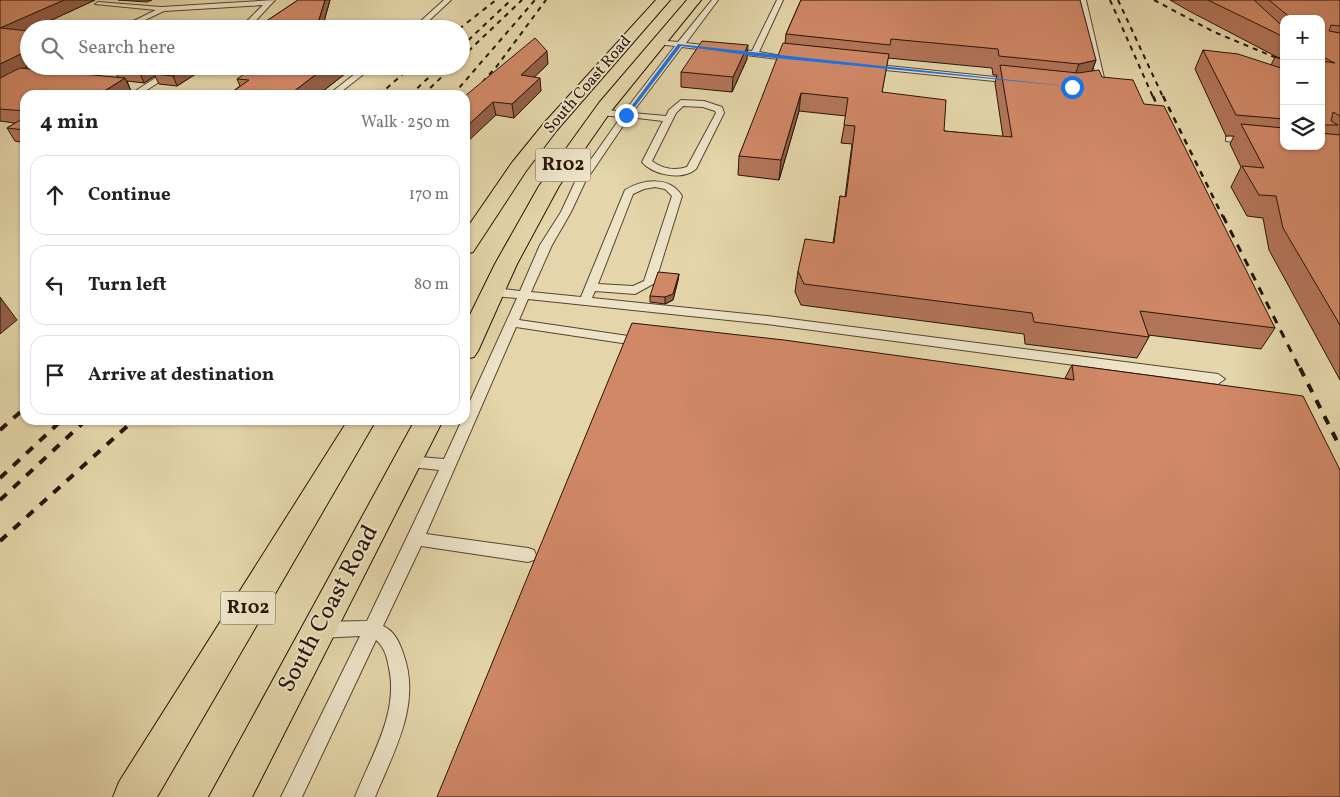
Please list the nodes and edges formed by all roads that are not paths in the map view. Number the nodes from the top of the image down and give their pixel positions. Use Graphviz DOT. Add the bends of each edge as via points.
graph roads {
  1 [pos="448,0"];
  2 [pos="715,0"];
  3 [pos="780,0"];
  4 [pos="1083,0"];
  5 [pos="268,1"];
  6 [pos="693,1"];
  7 [pos="658,3"];
  8 [pos="98,4"];
  9 [pos="163,9"];
  10 [pos="139,20"];
  11 [pos="253,20"];
  12 [pos="425,20"];
  13 [pos="659,42"];
  14 [pos="680,44"];
  15 [pos="754,54"];
  16 [pos="802,59"];
  17 [pos="860,65"];
  18 [pos="604,66"];
  19 [pos="637,69"];
  20 [pos="32,75"];
  21 [pos="165,75"];
  22 [pos="358,75"];
  23 [pos="1024,82"];
  24 [pos="1086,84"];
  25 [pos="141,90"];
  26 [pos="339,90"];
  27 [pos="0,92"];
  28 [pos="601,112"];
  29 [pos="626,115"];
  30 [pos="670,119"];
  31 [pos="1229,139"];
  32 [pos="1280,145"];
  33 [pos="470,240"];
  34 [pos="591,286"];
  35 [pos="494,292"];
  36 [pos="523,296"];
  37 [pos="585,302"];
  38 [pos="512,322"];
  39 [pos="472,323"];
  40 [pos="650,343"];
  41 [pos="1218,379"];
  42 [pos="470,417"];
  43 [pos="359,425"];
  44 [pos="426,425"];
  45 [pos="467,425"];
  46 [pos="407,462"];
  47 [pos="449,465"];
  48 [pos="416,539"];
  49 [pos="528,555"];
  50 [pos="372,629"];
  51 [pos="318,630"];
  52 [pos="134,797"];
  53 [pos="230,797"];
  54 [pos="291,797"];
  55 [pos="365,797"];
  1 -- 12 [label="lane"];
  2 -- 14 [label="lane"];
  3 -- 15 [label="lane"];
  4 -- 24 [label="lane" via="1100,78"];
  5 -- 9 [label="lane"];
  5 -- 11 [label="lane"];
  6 -- 13 [label="main road, South Coast Road / R102"];
  7 -- 18 [label="main road, South Coast Road / R102"];
  8 -- 9 [label="lane"];
  9 -- 10 [label="lane"];
  13 -- 14 [label="lane"];
  13 -- 19 [label="main road, South Coast Road / R102"];
  14 -- 15 [label="lane"];
  14 -- 29 [label="lane"];
  15 -- 16 [label="lane"];
  17 -- 23 [label="lane"];
  18 -- 19 [label="main road"];
  18 -- 33 [label="main road, South Coast Road / R102" via="518,168"];
  19 -- 28 [label="main road, South Coast Road / R102"];
  20 -- 27 [label="lane"];
  21 -- 25 [label="lane"];
  22 -- 26 [label="lane"];
  28 -- 29 [label="lane"];
  28 -- 35 [label="main road, South Coast Road / R102" via="549,186"];
  29 -- 30 [label="lane"];
  29 -- 36 [label="lane" via="580,182"];
  30 -- 30 [label="lane" via="681,103 704,104 720,111 693,167 686,171 657,169 647,162"];
  31 -- 32 [label="lane"];
  34 -- 34 [label="lane" via="629,192 647,185 668,186 675,190 677,196 649,284 634,290"];
  34 -- 37 [label="lane"];
  35 -- 36 [label="lane"];
  35 -- 39 [label="main road, South Coast Road / R102"];
  36 -- 37 [label="lane"];
  36 -- 38 [label="lane"];
  37 -- 41 [label="lane" via="767,320"];
  38 -- 40 [label="lane"];
  38 -- 42 [label="lane"];
  43 -- 52 [label="main road, R102"];
  44 -- 46 [label="main road, South Coast Road"];
  45 -- 47 [label="lane"];
  46 -- 47 [label="lane"];
  46 -- 51 [label="main road, South Coast Road"];
  47 -- 48 [label="lane"];
  48 -- 49 [label="lane"];
  48 -- 50 [label="lane"];
  50 -- 51 [label="lane"];
  50 -- 54 [label="lane"];
  50 -- 55 [label="lane" via="385,636 392,645 403,687 398,717"];
  51 -- 53 [label="main road, South Coast Road"];
}
